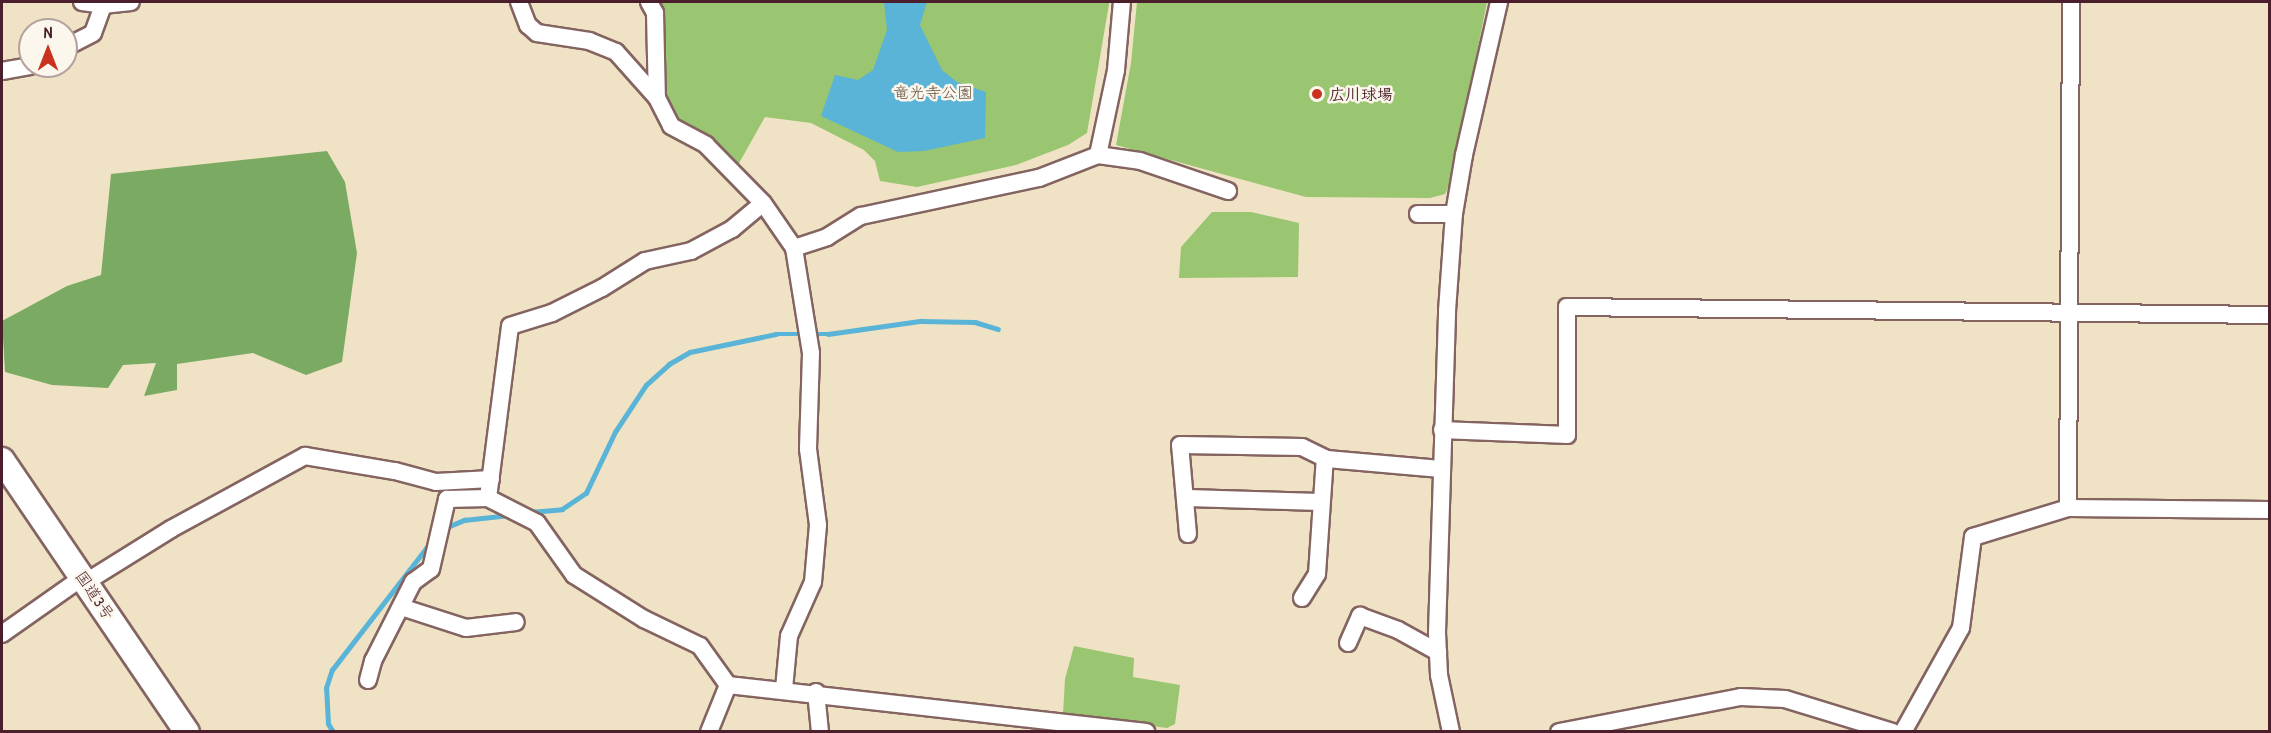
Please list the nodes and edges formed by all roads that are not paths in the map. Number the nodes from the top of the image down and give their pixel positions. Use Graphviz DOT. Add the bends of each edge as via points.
graph roads {
  1 [pos="82,2"];
  2 [pos="131,2"];
  3 [pos="519,2"];
  4 [pos="650,2"];
  5 [pos="1122,2"];
  6 [pos="1499,2"];
  7 [pos="2071,2"];
  8 [pos="103,5"];
  9 [pos="78,41"];
  10 [pos="18,68"];
  11 [pos="2,71"];
  12 [pos="657,98"];
  13 [pos="1098,155"];
  14 [pos="1228,190"];
  15 [pos="763,203"];
  16 [pos="1418,214"];
  17 [pos="1454,214"];
  18 [pos="794,248"];
  19 [pos="2067,311"];
  20 [pos="2270,315"];
  21 [pos="1442,430"];
  22 [pos="1325,458"];
  23 [pos="2,460"];
  24 [pos="1441,469"];
  25 [pos="490,479"];
  26 [pos="488,498"];
  27 [pos="1187,498"];
  28 [pos="1320,502"];
  29 [pos="2068,508"];
  30 [pos="2270,510"];
  31 [pos="1188,534"];
  32 [pos="84,580"];
  33 [pos="1302,598"];
  34 [pos="400,607"];
  35 [pos="516,622"];
  36 [pos="2,634"];
  37 [pos="1348,643"];
  38 [pos="1438,652"];
  39 [pos="369,680"];
  40 [pos="728,685"];
  41 [pos="784,689"];
  42 [pos="816,692"];
  43 [pos="1066,726"];
  44 [pos="187,732"];
  45 [pos="709,732"];
  46 [pos="820,732"];
  47 [pos="1146,732"];
  48 [pos="1450,732"];
  49 [pos="1559,732"];
  50 [pos="1893,732"];
  51 [pos="1903,732"];
  1 -- 8 [label="street"];
  2 -- 8 [label="street"];
  3 -- 12 [label="street" via="528,25 537,33 589,41 616,52"];
  4 -- 12 [label="street" via="655,13"];
  5 -- 13 [label="street" via="1116,70"];
  6 -- 17 [label="street"];
  7 -- 19 [label="street"];
  8 -- 9 [label="street" via="93,33"];
  10 -- 11 [label="street"];
  12 -- 15 [label="street" via="670,126 706,145"];
  13 -- 14 [label="street" via="1140,161"];
  13 -- 18 [label="street" via="1039,178 861,216 827,237"];
  15 -- 18 [label="street"];
  15 -- 25 [label="street" via="732,229 691,251 645,261 552,313 510,326"];
  16 -- 17 [label="street"];
  17 -- 21 [label="street"];
  18 -- 41 [label="street" via="811,353 808,449 818,525 813,582 789,636"];
  19 -- 20 [label="street"];
  19 -- 21 [label="street" via="1567,308 1567,435"];
  19 -- 29 [label="street"];
  21 -- 24 [label="street"];
  22 -- 24 [label="street"];
  22 -- 27 [label="street" via="1302,447 1180,445"];
  22 -- 28 [label="street"];
  23 -- 32 [label="highway, 国道3号"];
  24 -- 38 [label="street"];
  25 -- 26 [label="street"];
  25 -- 32 [label="street" via="436,482 305,456"];
  26 -- 34 [label="street" via="447,499 431,569 414,582"];
  26 -- 40 [label="street" via="537,523 574,575 644,619 700,646"];
  27 -- 28 [label="street"];
  27 -- 31 [label="street"];
  28 -- 33 [label="street" via="1317,574"];
  29 -- 30 [label="street"];
  29 -- 51 [label="street" via="1974,537 1960,628"];
  32 -- 36 [label="street"];
  32 -- 44 [label="highway, 国道3号"];
  34 -- 35 [label="street" via="466,628"];
  34 -- 39 [label="street" via="373,661"];
  37 -- 38 [label="street" via="1360,616 1398,630"];
  38 -- 48 [label="street"];
  40 -- 41 [label="street"];
  40 -- 45 [label="street"];
  41 -- 42 [label="street"];
  42 -- 43 [label="street"];
  42 -- 46 [label="street"];
  43 -- 47 [label="street"];
  49 -- 50 [label="street" via="1741,697 1785,699"];
}
